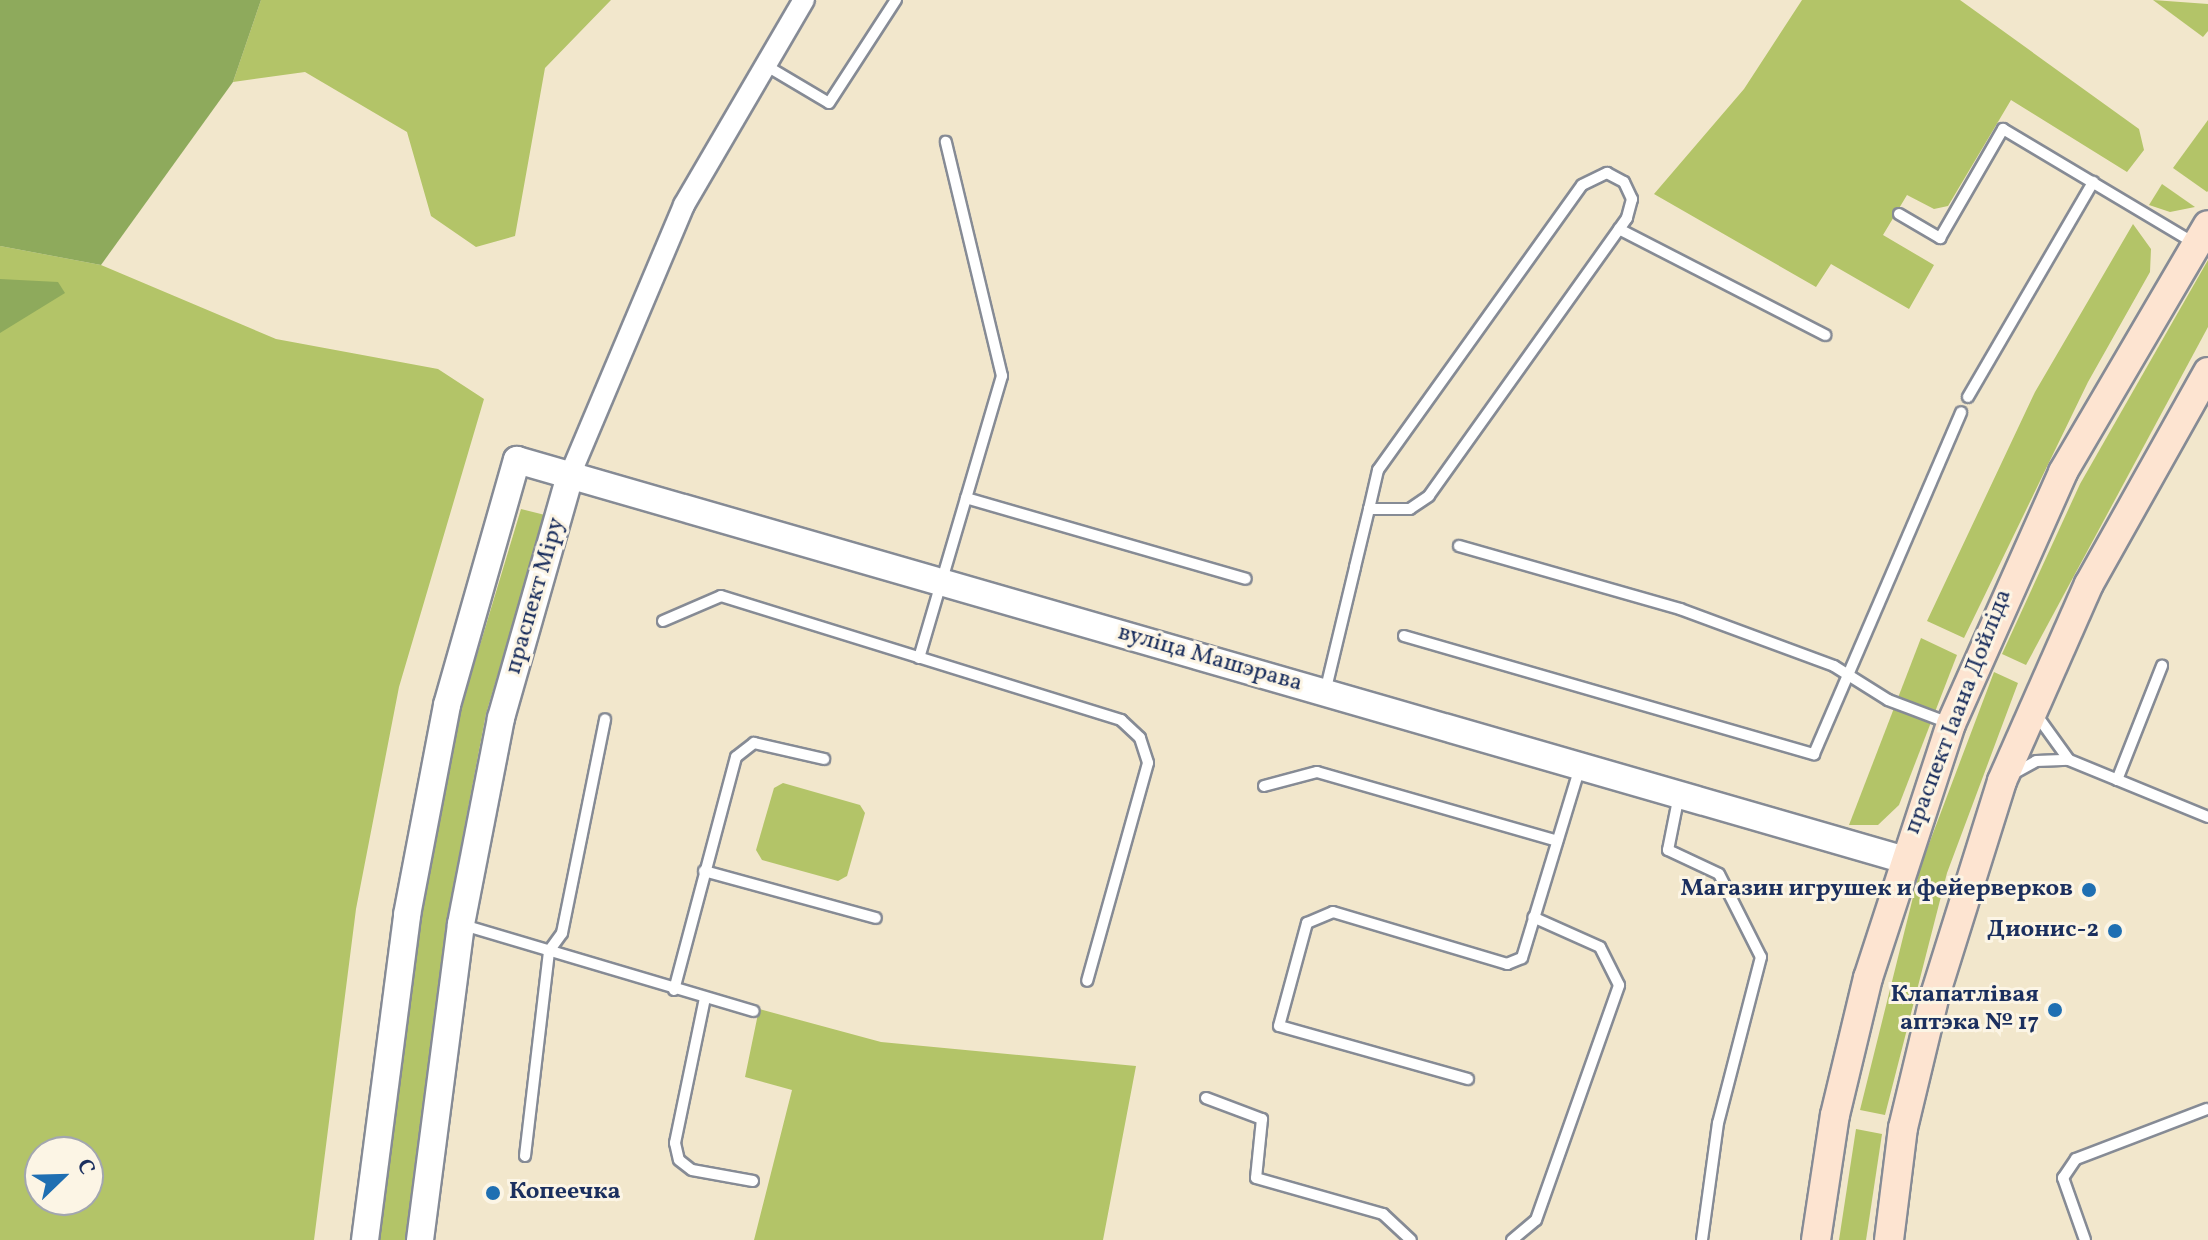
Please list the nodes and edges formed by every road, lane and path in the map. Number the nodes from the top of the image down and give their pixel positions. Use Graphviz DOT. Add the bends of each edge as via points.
graph roads {
  1 [pos="804,0"];
  2 [pos="896,0"];
  3 [pos="765,65"];
  4 [pos="946,142"];
  5 [pos="2093,182"];
  6 [pos="1899,214"];
  7 [pos="1619,229"];
  8 [pos="2202,235"];
  9 [pos="1825,335"];
  10 [pos="2208,372"];
  11 [pos="1968,397"];
  12 [pos="1961,412"];
  13 [pos="570,475"];
  14 [pos="966,498"];
  15 [pos="1369,509"];
  16 [pos="1459,546"];
  17 [pos="1246,579"];
  18 [pos="943,582"];
  19 [pos="663,621"];
  20 [pos="1404,636"];
  21 [pos="919,658"];
  22 [pos="2162,666"];
  23 [pos="1845,673"];
  24 [pos="1325,692"];
  25 [pos="2035,701"];
  26 [pos="605,719"];
  27 [pos="1951,724"];
  28 [pos="824,759"];
  29 [pos="2069,760"];
  30 [pos="1581,765"];
  31 [pos="2117,780"];
  32 [pos="2002,781"];
  33 [pos="1264,786"];
  34 [pos="1680,793"];
  35 [pos="2208,817"];
  36 [pos="1557,841"];
  37 [pos="1902,859"];
  38 [pos="704,871"];
  39 [pos="1533,917"];
  40 [pos="876,918"];
  41 [pos="461,924"];
  42 [pos="549,951"];
  43 [pos="1087,981"];
  44 [pos="674,990"];
  45 [pos="705,998"];
  46 [pos="754,1011"];
  47 [pos="1468,1079"];
  48 [pos="1206,1098"];
  49 [pos="2207,1109"];
  50 [pos="525,1156"];
  51 [pos="753,1181"];
  52 [pos="365,1240"];
  53 [pos="420,1240"];
  54 [pos="1411,1240"];
  55 [pos="1512,1240"];
  56 [pos="1702,1240"];
  57 [pos="1816,1240"];
  58 [pos="1889,1240"];
  59 [pos="2085,1240"];
  1 -- 3 [label="street, праспект Міру"];
  2 -- 3 [label="lane" via="829,103"];
  3 -- 13 [label="street, праспект Міру" via="684,205"];
  4 -- 14 [label="lane" via="1001,350 1002,376"];
  5 -- 6 [label="lane" via="2003,129 1940,238"];
  5 -- 8 [label="lane"];
  5 -- 11 [label="lane"];
  7 -- 9 [label="lane"];
  7 -- 15 [label="lane" via="1429,496 1410,509"];
  7 -- 15 [label="lane" via="1631,209 1630,190 1617,176 1589,178 1378,470"];
  8 -- 27 [label="main road, праспект Іаана Дойліда" via="2063,472"];
  10 -- 25 [label="main road" via="2089,584"];
  12 -- 23 [label="lane"];
  13 -- 18 [label="street, вуліца Машэрава"];
  13 -- 41 [label="street, праспект Міру" via="501,718"];
  13 -- 52 [label="street, вуліца Машэрава" via="517,460 447,705 407,915"];
  14 -- 17 [label="lane"];
  14 -- 18 [label="lane"];
  15 -- 24 [label="lane"];
  16 -- 23 [label="lane" via="1680,609"];
  18 -- 21 [label="lane"];
  18 -- 24 [label="street, вуліца Машэрава"];
  19 -- 21 [label="lane" via="721,596"];
  20 -- 23 [label="lane" via="1814,754"];
  21 -- 43 [label="lane" via="1121,720 1140,738 1148,763"];
  22 -- 31 [label="lane"];
  23 -- 27 [label="lane" via="1888,700"];
  24 -- 30 [label="street, вуліца Машэрава"];
  25 -- 29 [label="lane" via="2045,735"];
  25 -- 32 [label="main road"];
  26 -- 42 [label="lane" via="562,933"];
  27 -- 37 [label="main road, праспект Іаана Дойліда"];
  28 -- 38 [label="lane" via="767,745 743,747"];
  29 -- 31 [label="lane"];
  29 -- 32 [label="lane" via="2036,761"];
  30 -- 34 [label="street, вуліца Машэрава"];
  30 -- 36 [label="lane"];
  31 -- 35 [label="lane"];
  32 -- 58 [label="main road" via="1935,995 1903,1128"];
  33 -- 36 [label="lane" via="1317,772"];
  34 -- 37 [label="street, вуліца Машэрава"];
  34 -- 56 [label="lane" via="1668,850 1719,874 1761,957 1718,1123"];
  36 -- 39 [label="lane"];
  37 -- 57 [label="main road, праспект Іаана Дойліда" via="1835,1115"];
  38 -- 40 [label="lane"];
  38 -- 44 [label="lane"];
  39 -- 47 [label="lane" via="1522,958 1507,964 1333,912 1307,923 1279,1026"];
  39 -- 55 [label="lane" via="1600,947 1619,985 1536,1220"];
  41 -- 42 [label="lane"];
  41 -- 53 [label="street, праспект Міру"];
  42 -- 44 [label="lane"];
  42 -- 50 [label="lane"];
  44 -- 45 [label="lane"];
  45 -- 46 [label="lane"];
  45 -- 51 [label="lane" via="675,1143 679,1160 692,1170"];
  48 -- 54 [label="lane" via="1262,1119 1256,1178 1383,1214"];
  49 -- 59 [label="lane" via="2076,1159 2063,1178"];
}
